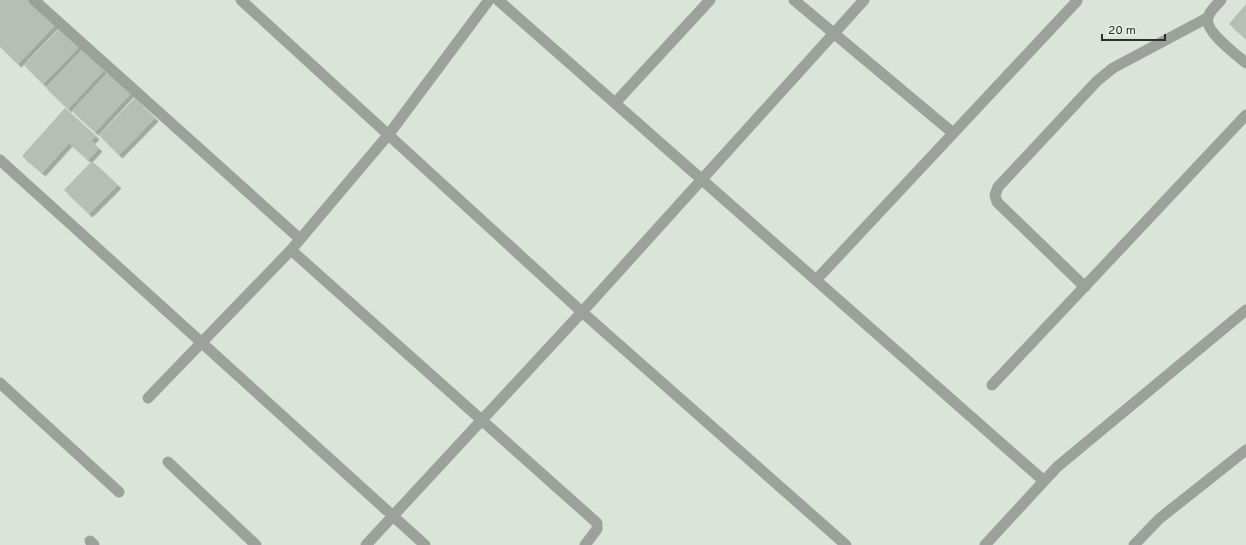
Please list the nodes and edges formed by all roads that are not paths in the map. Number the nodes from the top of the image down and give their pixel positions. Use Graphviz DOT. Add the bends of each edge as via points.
graph roads {
  1 [pos="34,0"];
  2 [pos="241,0"];
  3 [pos="488,0"];
  4 [pos="498,0"];
  5 [pos="710,0"];
  6 [pos="794,0"];
  7 [pos="864,0"];
  8 [pos="1221,0"];
  9 [pos="1077,2"];
  10 [pos="1208,18"];
  11 [pos="834,33"];
  12 [pos="1246,63"];
  13 [pos="615,104"];
  14 [pos="1246,115"];
  15 [pos="953,133"];
  16 [pos="389,134"];
  17 [pos="0,160"];
  18 [pos="702,180"];
  19 [pos="300,239"];
  20 [pos="291,250"];
  21 [pos="816,280"];
  22 [pos="1084,287"];
  23 [pos="1246,310"];
  24 [pos="582,312"];
  25 [pos="202,343"];
  26 [pos="0,383"];
  27 [pos="992,385"];
  28 [pos="148,398"];
  29 [pos="481,420"];
  30 [pos="1246,450"];
  31 [pos="168,462"];
  32 [pos="1044,481"];
  33 [pos="120,492"];
  34 [pos="393,516"];
  35 [pos="256,545"];
  36 [pos="366,545"];
  37 [pos="425,545"];
  38 [pos="585,545"];
  39 [pos="846,545"];
  40 [pos="985,545"];
  41 [pos="1134,545"];
  1 -- 19 [label="street"];
  2 -- 16 [label="street"];
  3 -- 16 [label="street"];
  4 -- 13 [label="street"];
  5 -- 13 [label="street"];
  6 -- 11 [label="street"];
  7 -- 11 [label="street"];
  8 -- 10 [label="street"];
  9 -- 15 [label="street"];
  10 -- 12 [label="street" via="1208,26 1214,34"];
  10 -- 22 [label="street" via="1108,72 998,187 995,195 997,202"];
  11 -- 15 [label="street"];
  11 -- 18 [label="street"];
  13 -- 18 [label="street"];
  14 -- 22 [label="street"];
  15 -- 21 [label="street"];
  16 -- 19 [label="street"];
  16 -- 24 [label="street"];
  17 -- 25 [label="street"];
  18 -- 21 [label="street"];
  18 -- 24 [label="street"];
  19 -- 20 [label="street"];
  20 -- 25 [label="street"];
  20 -- 29 [label="street"];
  21 -- 32 [label="street"];
  22 -- 27 [label="street"];
  23 -- 32 [label="street" via="1080,447"];
  24 -- 29 [label="street"];
  24 -- 39 [label="street"];
  25 -- 28 [label="street"];
  25 -- 34 [label="street"];
  26 -- 33 [label="street"];
  29 -- 34 [label="street"];
  29 -- 38 [label="street" via="596,523 597,529"];
  30 -- 41 [label="street" via="1159,519"];
  31 -- 35 [label="street"];
  32 -- 40 [label="street"];
  34 -- 36 [label="street"];
  34 -- 37 [label="street"];
}
